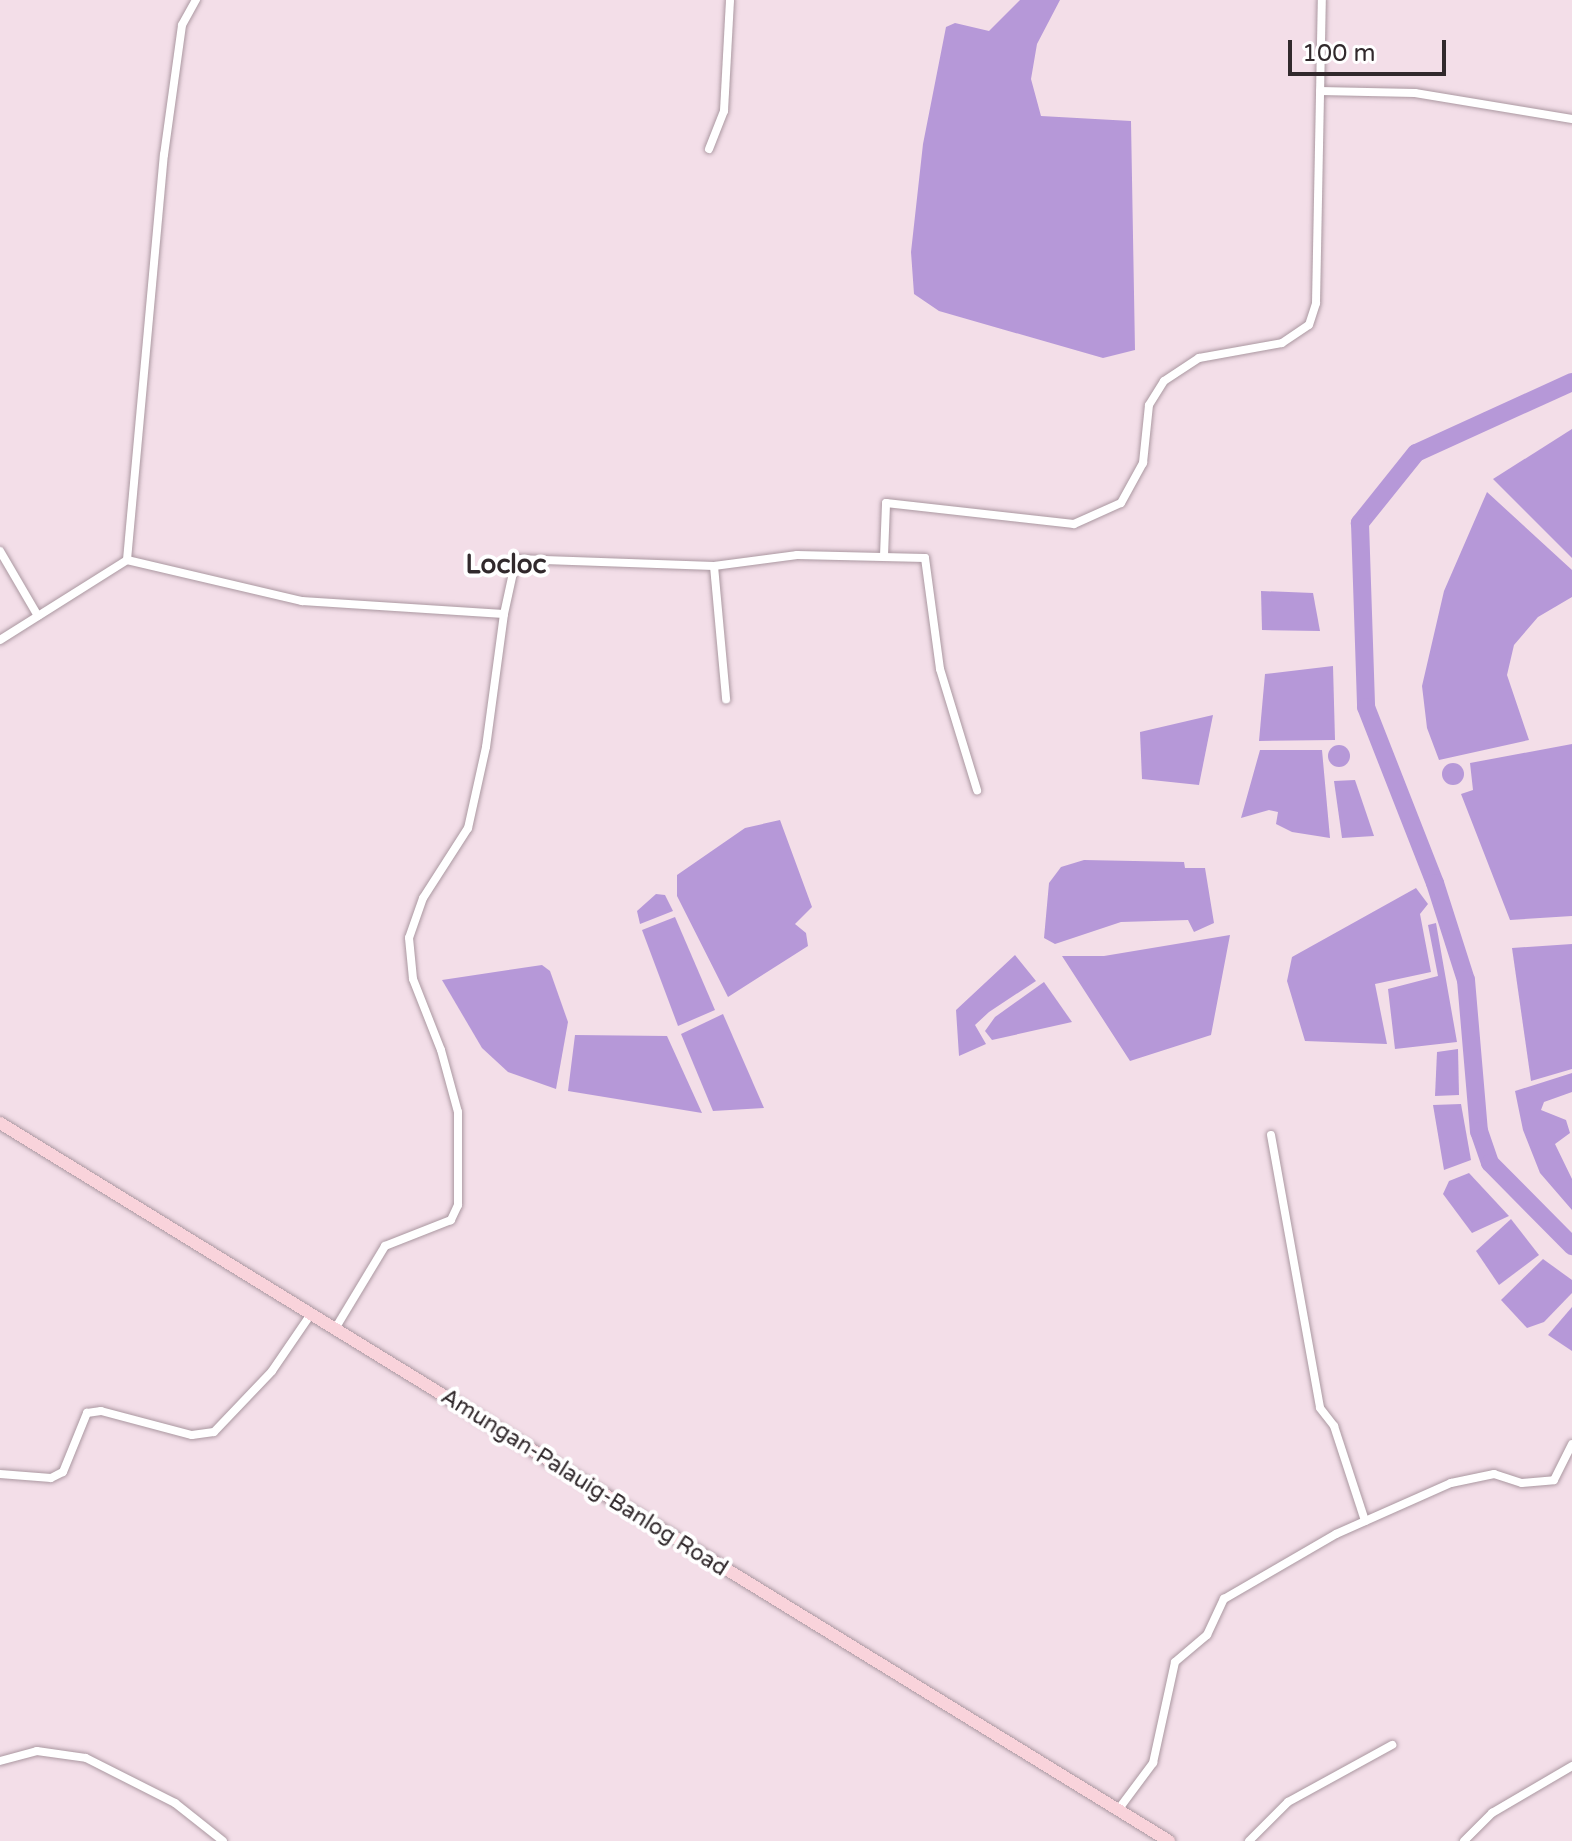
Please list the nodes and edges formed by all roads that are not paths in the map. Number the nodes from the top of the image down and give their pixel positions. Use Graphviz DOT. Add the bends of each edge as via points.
graph roads {
  1 [pos="196,0"];
  2 [pos="730,0"];
  3 [pos="1322,0"];
  4 [pos="1320,91"];
  5 [pos="1572,119"];
  6 [pos="709,149"];
  7 [pos="0,551"];
  8 [pos="884,556"];
  9 [pos="127,560"];
  10 [pos="714,566"];
  11 [pos="504,614"];
  12 [pos="38,616"];
  13 [pos="0,640"];
  14 [pos="726,699"];
  15 [pos="977,790"];
  16 [pos="0,1123"];
  17 [pos="1271,1135"];
  18 [pos="311,1314"];
  19 [pos="335,1329"];
  20 [pos="1572,1444"];
  21 [pos="0,1474"];
  22 [pos="1365,1521"];
  23 [pos="1392,1745"];
  24 [pos="0,1761"];
  25 [pos="1572,1766"];
  26 [pos="1118,1810"];
  27 [pos="223,1841"];
  28 [pos="1169,1841"];
  29 [pos="1249,1841"];
  30 [pos="1464,1841"];
  1 -- 9 [label="street" via="182,25 164,155"];
  2 -- 6 [label="street" via="726,96"];
  3 -- 4 [label="street"];
  4 -- 5 [label="street" via="1415,93"];
  4 -- 8 [label="street" via="1316,303 1309,325 1282,343 1199,358 1164,381 1149,405 1143,463 1121,503 1074,524 886,503"];
  7 -- 12 [label="street"];
  8 -- 10 [label="street" via="797,555"];
  8 -- 15 [label="street" via="925,558 940,669"];
  9 -- 11 [label="street" via="302,601"];
  9 -- 12 [label="street"];
  10 -- 11 [label="street" via="516,559"];
  10 -- 14 [label="street"];
  11 -- 19 [label="street" via="486,747 468,828 423,898 409,938 413,979 458,1112 454,1212 451,1220 385,1246"];
  12 -- 13 [label="street"];
  16 -- 18 [label="main road, Amungan-Palauig-Banlog Road"];
  17 -- 22 [label="street" via="1320,1408 1334,1426"];
  18 -- 19 [label="main road, Amungan-Palauig-Banlog Road"];
  18 -- 21 [label="street" via="272,1371 214,1432 192,1435 101,1411 87,1413 63,1472 51,1478"];
  19 -- 26 [label="main road, Amungan-Palauig-Banlog Road"];
  20 -- 22 [label="street" via="1554,1480 1522,1483 1494,1474 1451,1483"];
  22 -- 26 [label="street" via="1224,1599 1207,1635 1175,1662 1153,1763"];
  23 -- 29 [label="street" via="1288,1802"];
  24 -- 27 [label="street" via="37,1751 86,1758 175,1803"];
  25 -- 30 [label="street" via="1492,1813"];
  26 -- 28 [label="main road, Amungan-Palauig-Banlog Road"];
}
